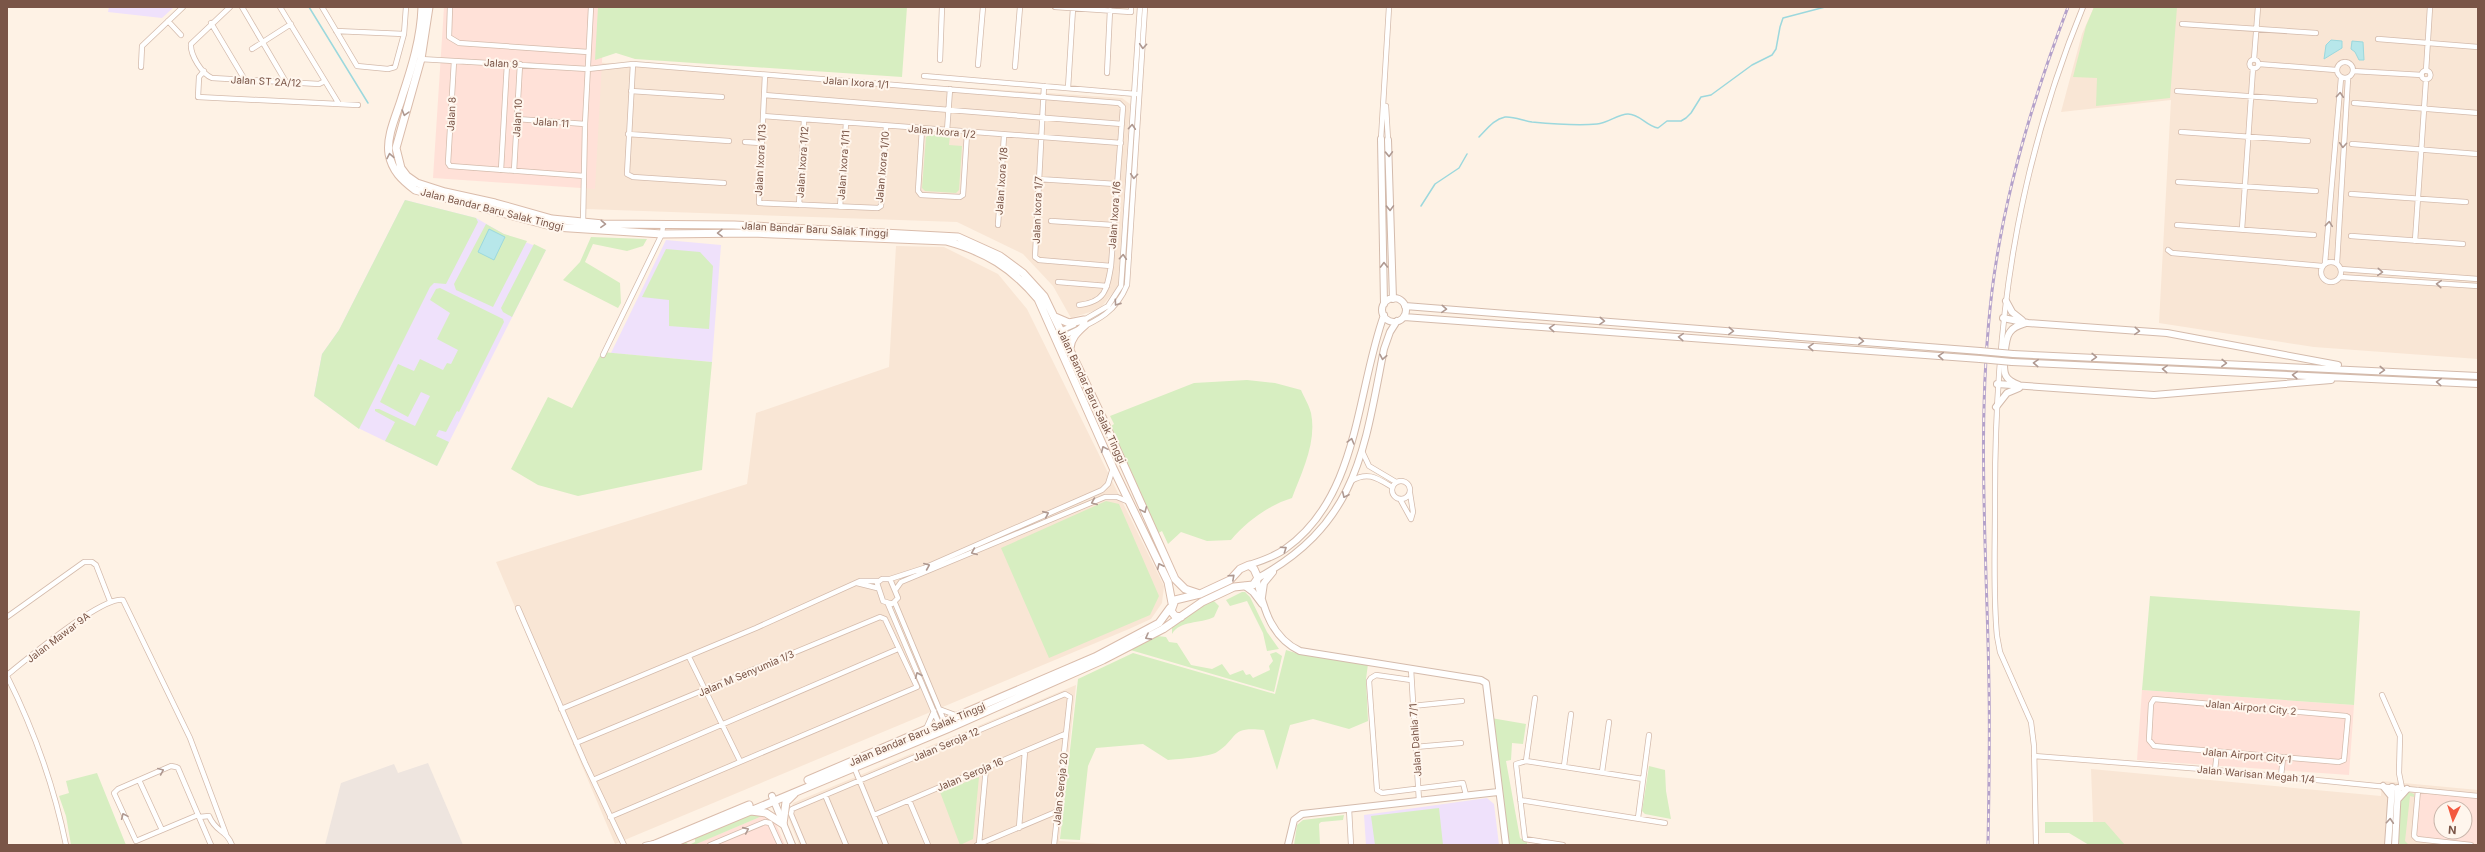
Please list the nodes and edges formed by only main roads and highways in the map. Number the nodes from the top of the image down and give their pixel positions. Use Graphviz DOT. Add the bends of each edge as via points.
graph roads {
  1 [pos="422,7"];
  2 [pos="429,7"];
  3 [pos="417,58"];
  4 [pos="1055,317"];
  5 [pos="1070,348"];
  6 [pos="1105,423"];
  7 [pos="1095,427"];
  8 [pos="1200,594"];
  9 [pos="1171,605"];
  10 [pos="1181,617"];
  11 [pos="943,726"];
  12 [pos="800,789"];
  13 [pos="773,798"];
  14 [pos="746,812"];
  15 [pos="656,844"];
  16 [pos="669,845"];
  1 -- 3 [label="main road, Jalan Bandar Baru Salak Tinggi"];
  2 -- 3 [label="main road, Jalan Bandar Baru Salak Tinggi"];
  3 -- 4 [label="main road, Jalan Bandar Baru Salak Tinggi, one-way" via="396,148 401,168 417,183 552,219 663,226 742,226 958,237 1000,256 1023,273 1044,296"];
  7 -- 3 [label="main road, Jalan Bandar Baru Salak Tinggi, one-way" via="1038,299 1021,279 993,259 970,248 946,241 752,233 662,234 555,228 416,190 402,180 393,167 389,153 390,137"];
  4 -- 5 [label="main road, Jalan Bandar Baru Salak Tinggi"];
  4 -- 5 [label="main road" via="1069,323 1084,323 1070,342"];
  5 -- 6 [label="main road, Jalan Bandar Baru Salak Tinggi"];
  6 -- 7 [label="main road"];
  6 -- 8 [label="main road, Jalan Bandar Baru Salak Tinggi, one-way" via="1175,579 1185,589"];
  9 -- 7 [label="main road, Jalan Bandar Baru Salak Tinggi, one-way" via="1168,582"];
  8 -- 9 [label="main road" via="1179,598"];
  8 -- 10 [label="main road, Jalan Bandar Baru Salak Tinggi, one-way" via="1230,580 1240,569 1249,566 1254,569 1257,580 1245,586 1234,587 1202,602"];
  9 -- 10 [label="main road" via="1175,616"];
  9 -- 11 [label="main road, Jalan Bandar Baru Salak Tinggi" via="1159,623 1095,657 959,716"];
  10 -- 11 [label="main road, Jalan Bandar Baru Salak Tinggi, one-way" via="1103,660"];
  11 -- 12 [label="main road, Jalan Bandar Baru Salak Tinggi"];
  11 -- 13 [label="main road, Jalan Bandar Baru Salak Tinggi" via="925,730"];
  12 -- 13 [label="main road, Jalan Bandar Baru Salak Tinggi"];
  12 -- 14 [label="main road" via="786,802 783,824 766,812"];
  13 -- 14 [label="main road, Jalan Bandar Baru Salak Tinggi"];
  13 -- 15 [label="main road, Jalan Bandar Baru Salak Tinggi"];
  14 -- 16 [label="main road, Jalan Bandar Baru Salak Tinggi"];
}
